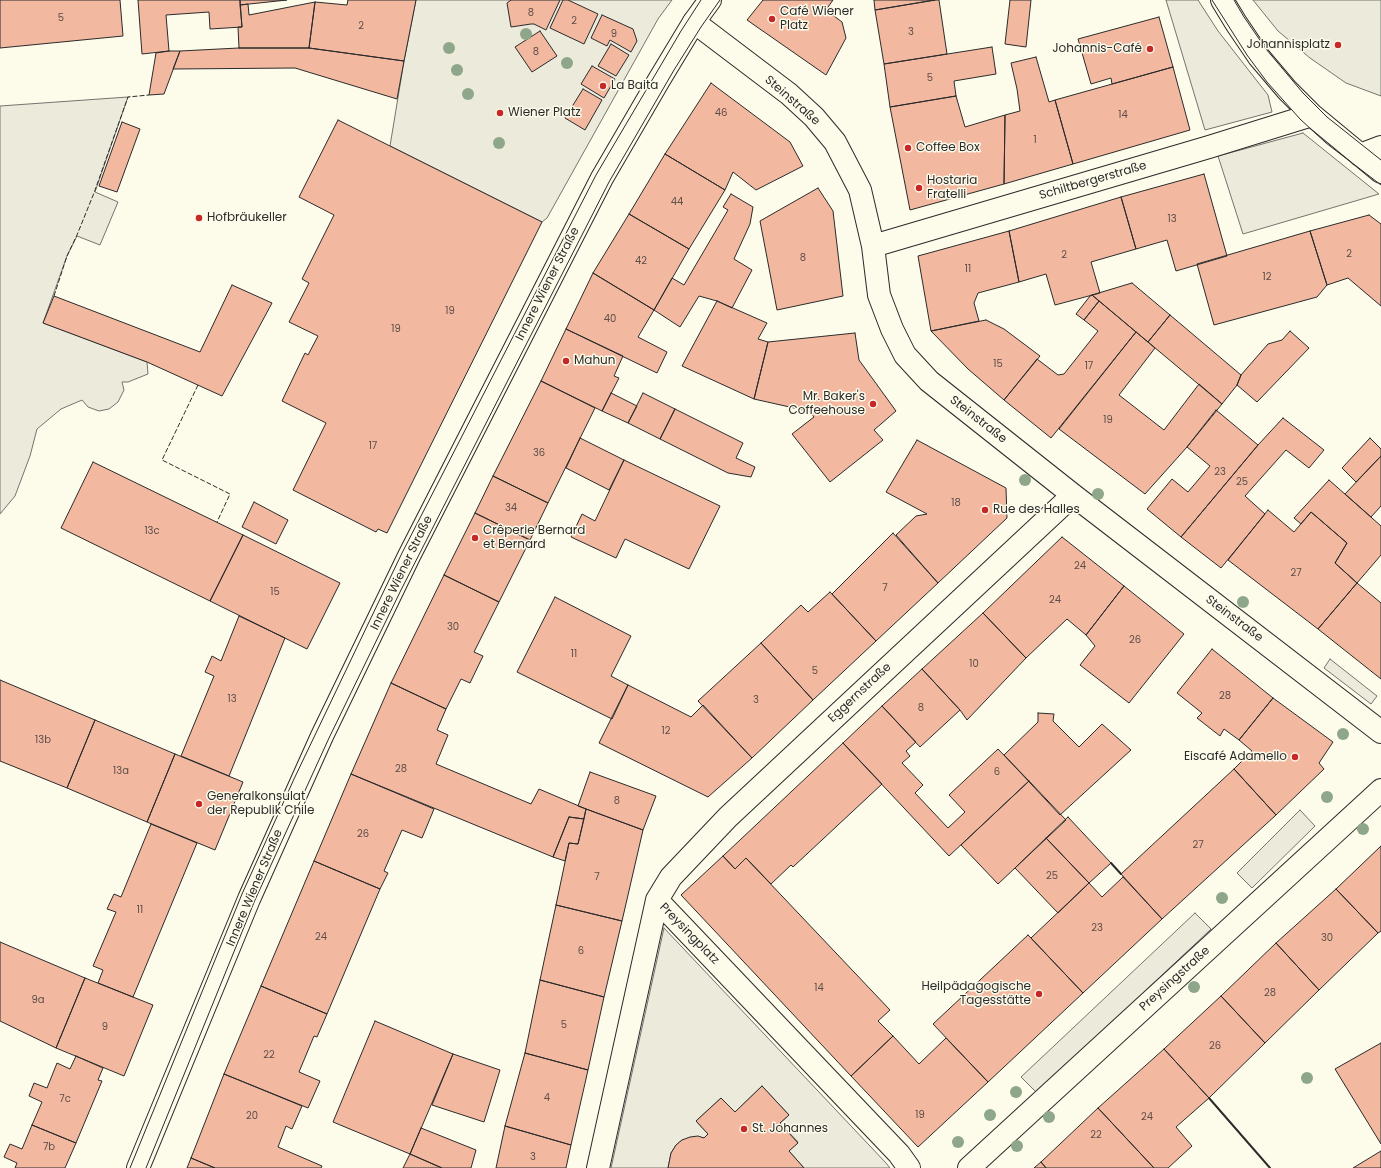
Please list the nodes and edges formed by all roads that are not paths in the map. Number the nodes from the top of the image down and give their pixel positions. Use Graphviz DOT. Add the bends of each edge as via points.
graph roads {
  1 [pos="710,0"];
  2 [pos="1222,0"];
  3 [pos="694,22"];
  4 [pos="1312,115"];
  5 [pos="1381,147"];
  6 [pos="1360,155"];
  7 [pos="1381,172"];
  8 [pos="873,246"];
  9 [pos="1073,495"];
  10 [pos="1381,732"];
  11 [pos="1381,790"];
  12 [pos="657,900"];
  13 [pos="138,1168"];
  14 [pos="598,1168"];
  15 [pos="909,1168"];
  16 [pos="969,1168"];
  1 -- 3 [label="street, Innere Wiener Straße"];
  2 -- 4 [label="street" via="1259,57"];
  3 -- 8 [label="street, Steinstraße" via="788,94 814,117 835,142 860,190"];
  3 -- 13 [label="street, Innere Wiener Straße" via="602,178 409,556 322,736 252,892"];
  4 -- 6 [label="street"];
  4 -- 8 [label="street, Schiltbergerstraße"];
  5 -- 6 [label="street"];
  6 -- 7 [label="street"];
  8 -- 9 [label="street, Steinstraße" via="879,295 905,355 929,381"];
  9 -- 10 [label="street, Steinstraße"];
  9 -- 12 [label="street, Eggernstraße" via="728,817 671,877"];
  11 -- 16 [label="street, Preysingstraße"];
  12 -- 14 [label="street, Preysingplatz"];
  12 -- 15 [label="street, Preysingplatz" via="899,1154"];
}
